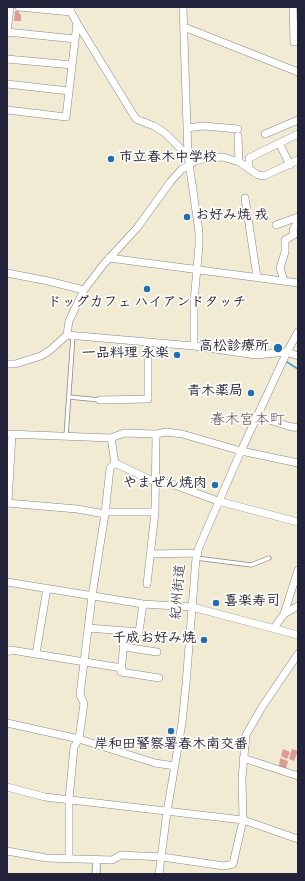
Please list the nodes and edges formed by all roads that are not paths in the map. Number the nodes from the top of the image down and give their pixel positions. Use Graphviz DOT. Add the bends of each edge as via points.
graph roads {
  1 [pos="10,7"];
  2 [pos="19,7"];
  3 [pos="183,7"];
  4 [pos="293,7"];
  5 [pos="71,10"];
  6 [pos="77,23"];
  7 [pos="184,27"];
  8 [pos="7,32"];
  9 [pos="75,39"];
  10 [pos="294,42"];
  11 [pos="7,58"];
  12 [pos="72,65"];
  13 [pos="298,72"];
  14 [pos="7,84"];
  15 [pos="69,91"];
  16 [pos="7,110"];
  17 [pos="298,120"];
  18 [pos="187,128"];
  19 [pos="265,134"];
  20 [pos="298,134"];
  21 [pos="278,143"];
  22 [pos="188,156"];
  23 [pos="298,160"];
  24 [pos="238,162"];
  25 [pos="290,165"];
  26 [pos="188,166"];
  27 [pos="248,168"];
  28 [pos="245,198"];
  29 [pos="297,218"];
  30 [pos="276,225"];
  31 [pos="109,258"];
  32 [pos="197,269"];
  33 [pos="7,273"];
  34 [pos="257,277"];
  35 [pos="284,281"];
  36 [pos="298,283"];
  37 [pos="84,290"];
  38 [pos="298,332"];
  39 [pos="70,336"];
  40 [pos="148,342"];
  41 [pos="194,346"];
  42 [pos="287,352"];
  43 [pos="298,356"];
  44 [pos="7,364"];
  45 [pos="69,397"];
  46 [pos="100,400"];
  47 [pos="257,416"];
  48 [pos="298,428"];
  49 [pos="9,434"];
  50 [pos="156,434"];
  51 [pos="66,436"];
  52 [pos="111,438"];
  53 [pos="241,451"];
  54 [pos="115,463"];
  55 [pos="298,463"];
  56 [pos="156,482"];
  57 [pos="218,501"];
  58 [pos="7,503"];
  59 [pos="155,512"];
  60 [pos="105,513"];
  61 [pos="298,522"];
  62 [pos="150,554"];
  63 [pos="197,556"];
  64 [pos="269,558"];
  65 [pos="298,570"];
  66 [pos="7,582"];
  67 [pos="147,584"];
  68 [pos="47,588"];
  69 [pos="92,596"];
  70 [pos="142,604"];
  71 [pos="298,606"];
  72 [pos="192,607"];
  73 [pos="284,614"];
  74 [pos="88,628"];
  75 [pos="274,628"];
  76 [pos="125,631"];
  77 [pos="298,635"];
  78 [pos="124,647"];
  79 [pos="7,652"];
  80 [pos="157,652"];
  81 [pos="36,654"];
  82 [pos="298,654"];
  83 [pos="84,663"];
  84 [pos="122,668"];
  85 [pos="159,678"];
  86 [pos="7,723"];
  87 [pos="78,739"];
  88 [pos="243,758"];
  89 [pos="175,766"];
  90 [pos="298,776"];
  91 [pos="7,787"];
  92 [pos="69,799"];
  93 [pos="167,812"];
  94 [pos="243,820"];
  95 [pos="298,839"];
  96 [pos="7,851"];
  97 [pos="162,857"];
  98 [pos="70,858"];
  99 [pos="96,861"];
  100 [pos="94,874"];
  101 [pos="98,874"];
  102 [pos="159,874"];
  1 -- 8 [label="street"];
  2 -- 5 [label="street"];
  3 -- 7 [label="street"];
  4 -- 10 [label="street"];
  5 -- 6 [label="street"];
  6 -- 9 [label="street"];
  6 -- 22 [label="street" via="136,119 165,133"];
  7 -- 13 [label="street"];
  7 -- 18 [label="street"];
  8 -- 9 [label="street"];
  9 -- 12 [label="street"];
  11 -- 12 [label="street"];
  12 -- 15 [label="street"];
  14 -- 15 [label="street"];
  15 -- 16 [label="street" via="66,117"];
  17 -- 19 [label="street"];
  18 -- 22 [label="street"];
  18 -- 24 [label="street" via="203,126 238,132"];
  20 -- 21 [label="street"];
  21 -- 25 [label="street"];
  21 -- 27 [label="street" via="249,158"];
  22 -- 26 [label="street"];
  23 -- 25 [label="street"];
  24 -- 26 [label="street" via="223,157 206,158"];
  24 -- 27 [label="street"];
  25 -- 27 [label="street" via="264,176"];
  26 -- 31 [label="street" via="171,180 137,228"];
  26 -- 32 [label="street" via="199,232"];
  28 -- 34 [label="street"];
  29 -- 30 [label="street"];
  29 -- 35 [label="street" via="294,235 285,240 285,252 280,268"];
  31 -- 32 [label="street"];
  31 -- 37 [label="street"];
  32 -- 34 [label="street"];
  32 -- 41 [label="street"];
  33 -- 37 [label="street"];
  34 -- 35 [label="street"];
  35 -- 36 [label="street"];
  37 -- 39 [label="street" via="69,321"];
  38 -- 42 [label="street, 紀州街道"];
  39 -- 40 [label="street"];
  39 -- 44 [label="street" via="41,356"];
  39 -- 45 [label="lane"];
  40 -- 41 [label="street"];
  40 -- 46 [label="street" via="148,399"];
  41 -- 42 [label="street" via="256,355"];
  42 -- 43 [label="street"];
  42 -- 47 [label="street, 紀州街道"];
  45 -- 46 [label="lane"];
  45 -- 51 [label="lane"];
  47 -- 48 [label="street"];
  47 -- 53 [label="street, 紀州街道"];
  49 -- 51 [label="street"];
  49 -- 58 [label="street"];
  50 -- 52 [label="street" via="124,433"];
  50 -- 53 [label="street" via="182,434"];
  50 -- 56 [label="street"];
  51 -- 52 [label="street"];
  52 -- 54 [label="street"];
  53 -- 55 [label="street"];
  53 -- 57 [label="street, 紀州街道"];
  54 -- 56 [label="street"];
  54 -- 60 [label="street" via="110,468"];
  56 -- 57 [label="street" via="172,484"];
  56 -- 59 [label="street"];
  57 -- 61 [label="street"];
  57 -- 63 [label="street, 紀州街道"];
  58 -- 60 [label="street"];
  59 -- 60 [label="street"];
  59 -- 62 [label="street"];
  60 -- 69 [label="street"];
  62 -- 63 [label="street"];
  62 -- 67 [label="street"];
  63 -- 64 [label="lane" via="251,565"];
  63 -- 72 [label="street, 紀州街道"];
  65 -- 73 [label="street"];
  66 -- 68 [label="street"];
  68 -- 69 [label="street"];
  68 -- 81 [label="street"];
  69 -- 70 [label="street"];
  69 -- 74 [label="street"];
  70 -- 72 [label="street"];
  70 -- 76 [label="street" via="139,632"];
  71 -- 73 [label="street"];
  72 -- 75 [label="street"];
  72 -- 89 [label="street, 紀州街道" via="186,684"];
  73 -- 75 [label="street"];
  74 -- 76 [label="street"];
  74 -- 83 [label="street"];
  75 -- 77 [label="street"];
  76 -- 78 [label="street"];
  78 -- 80 [label="street"];
  78 -- 84 [label="street"];
  79 -- 81 [label="street" via="11,650"];
  81 -- 83 [label="street"];
  82 -- 88 [label="street" via="246,734"];
  83 -- 84 [label="street"];
  83 -- 87 [label="street" via="80,696 84,703"];
  84 -- 85 [label="street" via="121,672"];
  86 -- 87 [label="street"];
  87 -- 89 [label="street" via="154,763"];
  87 -- 92 [label="street" via="74,747"];
  88 -- 90 [label="street"];
  88 -- 94 [label="street"];
  89 -- 93 [label="street, 紀州街道"];
  91 -- 92 [label="street" via="45,797"];
  92 -- 93 [label="street"];
  92 -- 98 [label="street"];
  93 -- 94 [label="street"];
  93 -- 97 [label="street, 紀州街道"];
  94 -- 95 [label="street"];
  94 -- 97 [label="street" via="233,864 224,866"];
  96 -- 98 [label="street" via="46,858"];
  97 -- 99 [label="street" via="121,855 112,860"];
  97 -- 102 [label="street, 紀州街道"];
  98 -- 99 [label="street"];
  99 -- 100 [label="lane"];
  99 -- 101 [label="lane"];
}
